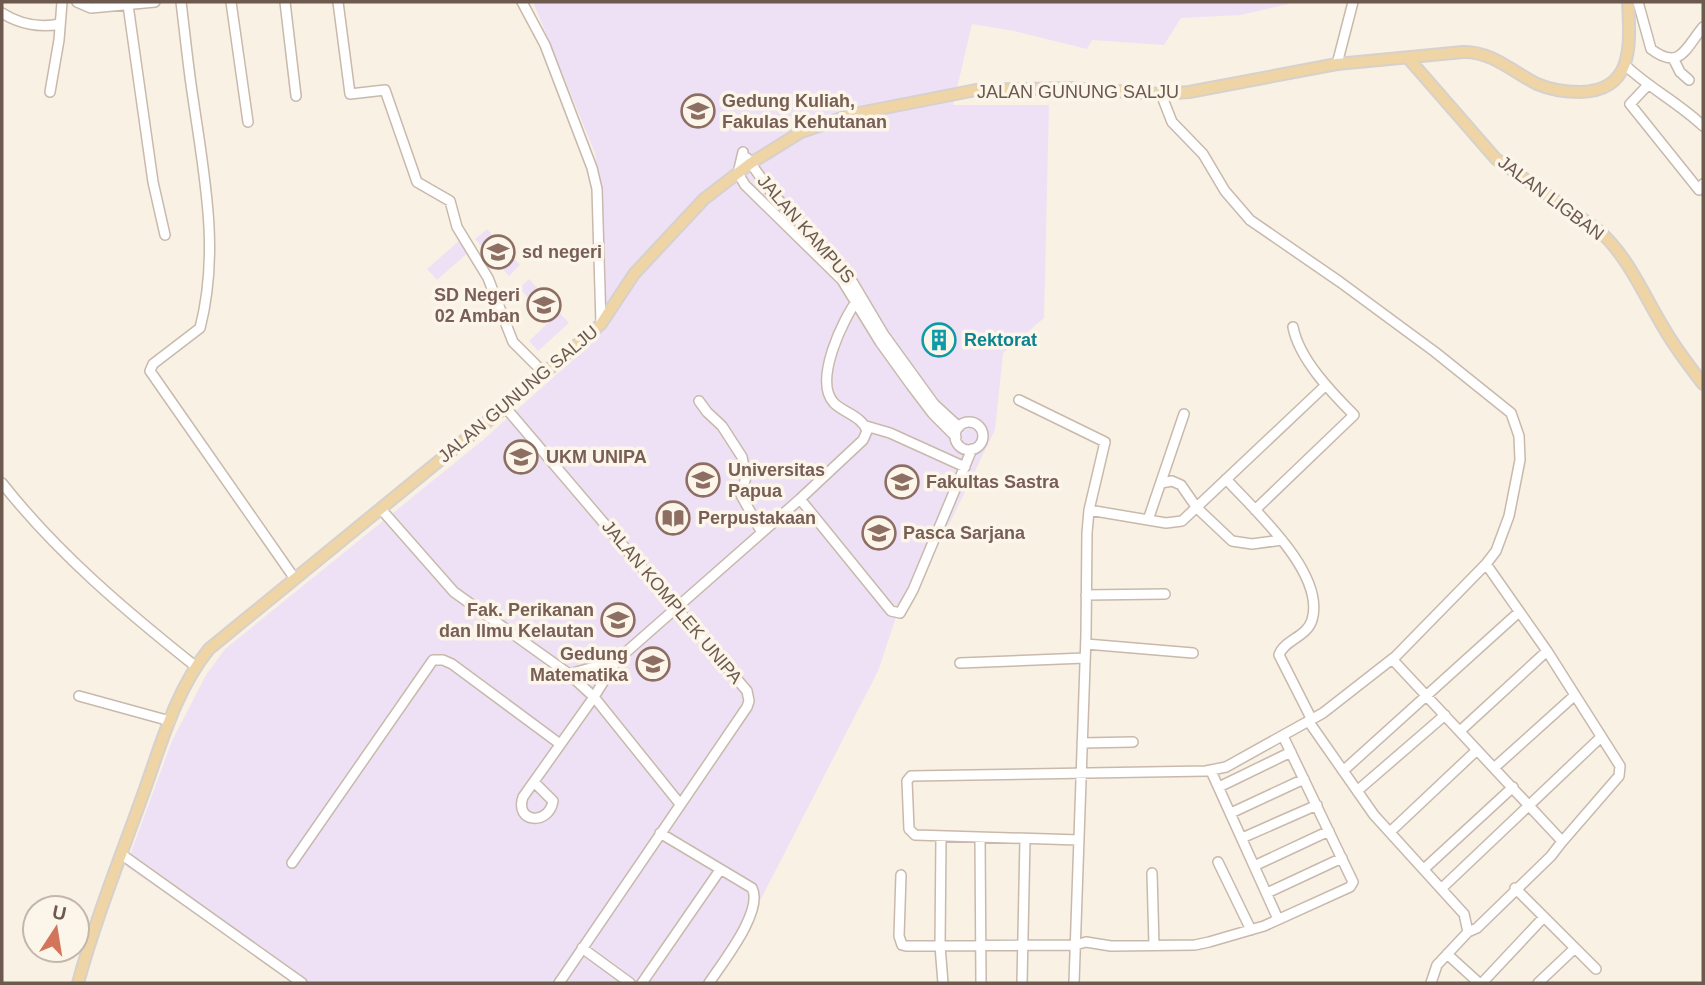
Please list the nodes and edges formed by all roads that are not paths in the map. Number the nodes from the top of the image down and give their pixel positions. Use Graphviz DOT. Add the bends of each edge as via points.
graph roads {
  1 [pos="62,2"];
  2 [pos="77,2"];
  3 [pos="155,2"];
  4 [pos="181,2"];
  5 [pos="231,2"];
  6 [pos="285,2"];
  7 [pos="338,2"];
  8 [pos="522,2"];
  9 [pos="1353,2"];
  10 [pos="1629,2"];
  11 [pos="1638,2"];
  12 [pos="128,5"];
  13 [pos="2,13"];
  14 [pos="60,24"];
  15 [pos="1703,27"];
  16 [pos="1408,58"];
  17 [pos="1674,60"];
  18 [pos="1337,64"];
  19 [pos="1625,65"];
  20 [pos="1689,80"];
  21 [pos="1647,86"];
  22 [pos="50,92"];
  23 [pos="1161,94"];
  24 [pos="296,96"];
  25 [pos="248,122"];
  26 [pos="1703,126"];
  27 [pos="751,163"];
  28 [pos="738,173"];
  29 [pos="1703,184"];
  30 [pos="165,235"];
  31 [pos="858,299"];
  32 [pos="867,314"];
  33 [pos="846,320"];
  34 [pos="601,324"];
  35 [pos="1293,327"];
  36 [pos="544,373"];
  37 [pos="1703,384"];
  38 [pos="1326,385"];
  39 [pos="1019,400"];
  40 [pos="699,401"];
  41 [pos="505,407"];
  42 [pos="1184,414"];
  43 [pos="866,426"];
  44 [pos="957,432"];
  45 [pos="972,449"];
  46 [pos="965,467"];
  47 [pos="1226,479"];
  48 [pos="2,483"];
  49 [pos="1161,483"];
  50 [pos="800,499"];
  51 [pos="1197,508"];
  52 [pos="381,509"];
  53 [pos="1089,510"];
  54 [pos="1255,510"];
  55 [pos="1148,520"];
  56 [pos="761,531"];
  57 [pos="1282,540"];
  58 [pos="1486,564"];
  59 [pos="295,579"];
  60 [pos="1165,594"];
  61 [pos="1086,595"];
  62 [pos="677,608"];
  63 [pos="1519,612"];
  64 [pos="1086,644"];
  65 [pos="1547,651"];
  66 [pos="1193,653"];
  67 [pos="1085,658"];
  68 [pos="1392,659"];
  69 [pos="616,661"];
  70 [pos="960,663"];
  71 [pos="195,666"];
  72 [pos="569,674"];
  73 [pos="1425,695"];
  74 [pos="1574,695"];
  75 [pos="79,696"];
  76 [pos="594,697"];
  77 [pos="1445,716"];
  78 [pos="170,721"];
  79 [pos="1311,721"];
  80 [pos="1460,731"];
  81 [pos="1283,736"];
  82 [pos="1600,738"];
  83 [pos="1133,742"];
  84 [pos="1083,743"];
  85 [pos="560,744"];
  86 [pos="1477,750"];
  87 [pos="1291,752"];
  88 [pos="1494,768"];
  89 [pos="1212,771"];
  90 [pos="1343,771"];
  91 [pos="1082,774"];
  92 [pos="1304,779"];
  93 [pos="534,782"];
  94 [pos="1219,787"];
  95 [pos="1513,787"];
  96 [pos="1357,791"];
  97 [pos="680,804"];
  98 [pos="1528,804"];
  99 [pos="1317,805"];
  100 [pos="1231,813"];
  101 [pos="1329,831"];
  102 [pos="660,832"];
  103 [pos="1390,832"];
  104 [pos="941,837"];
  105 [pos="980,838"];
  106 [pos="1242,838"];
  107 [pos="1024,839"];
  108 [pos="1079,841"];
  109 [pos="1561,843"];
  110 [pos="121,854"];
  111 [pos="1342,858"];
  112 [pos="1218,862"];
  113 [pos="292,863"];
  114 [pos="1254,866"];
  115 [pos="1424,869"];
  116 [pos="720,870"];
  117 [pos="1152,873"];
  118 [pos="901,875"];
  119 [pos="1442,888"];
  120 [pos="1515,888"];
  121 [pos="1266,893"];
  122 [pos="1544,917"];
  123 [pos="1278,919"];
  124 [pos="1251,930"];
  125 [pos="1468,932"];
  126 [pos="1022,945"];
  127 [pos="1075,945"];
  128 [pos="1154,945"];
  129 [pos="940,946"];
  130 [pos="980,946"];
  131 [pos="583,948"];
  132 [pos="1575,948"];
  133 [pos="1447,954"];
  134 [pos="1596,969"];
  135 [pos="78,983"];
  136 [pos="302,983"];
  137 [pos="559,983"];
  138 [pos="630,983"];
  139 [pos="642,983"];
  140 [pos="709,983"];
  141 [pos="943,983"];
  142 [pos="981,983"];
  143 [pos="1022,983"];
  144 [pos="1074,983"];
  145 [pos="1431,983"];
  146 [pos="1480,983"];
  147 [pos="1538,983"];
  1 -- 14 [label="street"];
  2 -- 12 [label="street" via="88,8"];
  3 -- 12 [label="street"];
  4 -- 59 [label="street" via="208,195 210,257 200,328 151,366 150,372"];
  5 -- 25 [label="street"];
  6 -- 24 [label="street"];
  7 -- 36 [label="street" via="350,93 385,90 417,182 450,201 457,226 488,278 513,342"];
  8 -- 34 [label="street" via="545,45 592,168 597,189"];
  9 -- 18 [label="street"];
  10 -- 19 [label="main road"];
  11 -- 17 [label="street" via="1651,49"];
  12 -- 30 [label="street"];
  13 -- 14 [label="street" via="27,24"];
  14 -- 22 [label="street"];
  15 -- 17 [label="street"];
  16 -- 18 [label="main road, JALAN GUNUNG SALJU"];
  16 -- 19 [label="main road, JALAN GUNUNG SALJU" via="1478,53 1541,85 1569,92 1606,87"];
  16 -- 37 [label="main road, JALAN LIGBAN" via="1496,159 1607,239"];
  17 -- 20 [label="street"];
  18 -- 23 [label="main road, JALAN GUNUNG SALJU" via="1212,89"];
  19 -- 21 [label="street"];
  21 -- 26 [label="street"];
  21 -- 29 [label="street" via="1630,103 1699,190"];
  23 -- 27 [label="main road, JALAN GUNUNG SALJU" via="1070,88 976,90 822,123"];
  23 -- 58 [label="street" via="1172,121 1203,154 1225,191 1250,220 1424,344 1511,413 1519,436 1520,460 1509,516"];
  27 -- 28 [label="main road, JALAN GUNUNG SALJU"];
  27 -- 31 [label="street, JALAN KAMPUS" via="771,192 846,271"];
  28 -- 31 [label="street, JALAN KAMPUS" via="752,193 830,266"];
  28 -- 34 [label="main road, JALAN GUNUNG SALJU" via="704,199 663,241"];
  31 -- 32 [label="street, JALAN KAMPUS"];
  31 -- 33 [label="street, JALAN KAMPUS"];
  32 -- 33 [label="street"];
  32 -- 44 [label="street, JALAN KAMPUS" via="926,399"];
  33 -- 43 [label="street, JALAN KAMPUS" via="836,337 827,389 833,402"];
  34 -- 36 [label="main road, JALAN GUNUNG SALJU"];
  35 -- 38 [label="street"];
  36 -- 41 [label="main road, JALAN GUNUNG SALJU"];
  38 -- 47 [label="street"];
  38 -- 54 [label="street" via="1354,415"];
  39 -- 53 [label="street" via="1105,442"];
  40 -- 56 [label="street" via="728,433 742,457 746,477 741,495"];
  41 -- 52 [label="main road, JALAN GUNUNG SALJU"];
  41 -- 62 [label="street, JALAN KOMPLEK UNIPA"];
  42 -- 49 [label="street"];
  43 -- 46 [label="street, JALAN KAMPUS"];
  43 -- 50 [label="street" via="863,440"];
  44 -- 45 [label="street, JALAN KAMPUS" via="961,447"];
  44 -- 45 [label="street, JALAN KAMPUS" via="970,423 981,430 981,443"];
  45 -- 46 [label="street, JALAN KAMPUS"];
  46 -- 50 [label="street, JALAN KAMPUS" via="913,590 897,614"];
  47 -- 51 [label="street"];
  47 -- 54 [label="street"];
  48 -- 71 [label="street" via="69,556"];
  49 -- 51 [label="street" via="1177,483"];
  49 -- 55 [label="street"];
  50 -- 56 [label="street"];
  51 -- 55 [label="street" via="1175,523"];
  51 -- 57 [label="street" via="1232,541"];
  52 -- 59 [label="main road, JALAN GUNUNG SALJU"];
  52 -- 72 [label="street" via="454,592"];
  53 -- 55 [label="street"];
  53 -- 61 [label="street"];
  54 -- 57 [label="street"];
  56 -- 62 [label="street"];
  57 -- 79 [label="street" via="1303,569 1313,610 1306,631 1279,655"];
  58 -- 63 [label="street"];
  58 -- 68 [label="street"];
  59 -- 71 [label="main road, JALAN GUNUNG SALJU" via="222,637"];
  60 -- 61 [label="street"];
  61 -- 64 [label="street"];
  62 -- 69 [label="street"];
  62 -- 97 [label="street, JALAN KOMPLEK UNIPA" via="749,697 747,708"];
  63 -- 65 [label="street"];
  63 -- 73 [label="street"];
  64 -- 66 [label="street"];
  64 -- 67 [label="street"];
  65 -- 74 [label="street"];
  65 -- 80 [label="street"];
  67 -- 70 [label="street"];
  67 -- 84 [label="street"];
  68 -- 73 [label="street"];
  68 -- 79 [label="street"];
  69 -- 72 [label="street"];
  69 -- 76 [label="street"];
  71 -- 78 [label="main road, JALAN GUNUNG SALJU"];
  72 -- 76 [label="street"];
  73 -- 77 [label="street"];
  73 -- 90 [label="street"];
  74 -- 82 [label="street"];
  74 -- 88 [label="street"];
  75 -- 78 [label="street"];
  76 -- 85 [label="street"];
  76 -- 97 [label="street"];
  77 -- 80 [label="street"];
  77 -- 96 [label="street"];
  78 -- 110 [label="main road, JALAN GUNUNG SALJU"];
  79 -- 81 [label="street"];
  79 -- 90 [label="street"];
  80 -- 86 [label="street"];
  81 -- 87 [label="street"];
  81 -- 89 [label="street"];
  82 -- 98 [label="street"];
  82 -- 109 [label="street" via="1619,763 1619,776"];
  83 -- 84 [label="street"];
  84 -- 91 [label="street"];
  85 -- 93 [label="street"];
  85 -- 113 [label="street" via="452,664 433,660"];
  86 -- 88 [label="street"];
  86 -- 103 [label="street"];
  87 -- 92 [label="street"];
  87 -- 94 [label="street"];
  88 -- 95 [label="street"];
  89 -- 91 [label="street"];
  89 -- 94 [label="street"];
  90 -- 96 [label="street"];
  91 -- 104 [label="street" via="911,776 906,785 909,829 915,835"];
  91 -- 108 [label="street"];
  92 -- 99 [label="street"];
  92 -- 100 [label="street"];
  94 -- 100 [label="street"];
  95 -- 98 [label="street"];
  95 -- 115 [label="street"];
  96 -- 103 [label="street"];
  97 -- 102 [label="street, JALAN KOMPLEK UNIPA"];
  98 -- 109 [label="street"];
  98 -- 119 [label="street"];
  99 -- 101 [label="street"];
  99 -- 106 [label="street"];
  100 -- 106 [label="street"];
  101 -- 111 [label="street"];
  101 -- 114 [label="street"];
  102 -- 116 [label="street"];
  102 -- 131 [label="street, JALAN KOMPLEK UNIPA"];
  103 -- 115 [label="street"];
  104 -- 105 [label="street"];
  104 -- 129 [label="street"];
  105 -- 107 [label="street"];
  105 -- 130 [label="street"];
  106 -- 114 [label="street"];
  107 -- 108 [label="street"];
  107 -- 126 [label="street"];
  108 -- 127 [label="street"];
  109 -- 120 [label="street"];
  110 -- 135 [label="main road, JALAN GUNUNG SALJU"];
  110 -- 136 [label="street"];
  111 -- 121 [label="street"];
  111 -- 123 [label="street" via="1352,885"];
  112 -- 124 [label="street"];
  114 -- 121 [label="street"];
  115 -- 119 [label="street"];
  116 -- 139 [label="street"];
  116 -- 140 [label="street" via="752,888 756,900 746,925"];
  117 -- 128 [label="street"];
  118 -- 129 [label="street" via="900,942"];
  119 -- 125 [label="street" via="1464,914"];
  120 -- 122 [label="street"];
  120 -- 125 [label="street"];
  121 -- 123 [label="street"];
  122 -- 132 [label="street"];
  122 -- 146 [label="street"];
  123 -- 124 [label="street"];
  124 -- 128 [label="street" via="1195,945"];
  125 -- 133 [label="street"];
  126 -- 127 [label="street"];
  126 -- 130 [label="street"];
  126 -- 143 [label="street"];
  127 -- 128 [label="street"];
  127 -- 144 [label="street"];
  129 -- 130 [label="street"];
  129 -- 141 [label="street"];
  130 -- 142 [label="street"];
  131 -- 137 [label="street, JALAN KOMPLEK UNIPA"];
  131 -- 138 [label="street"];
  132 -- 134 [label="street"];
  132 -- 147 [label="street"];
  133 -- 145 [label="street"];
  133 -- 146 [label="street"];
}
